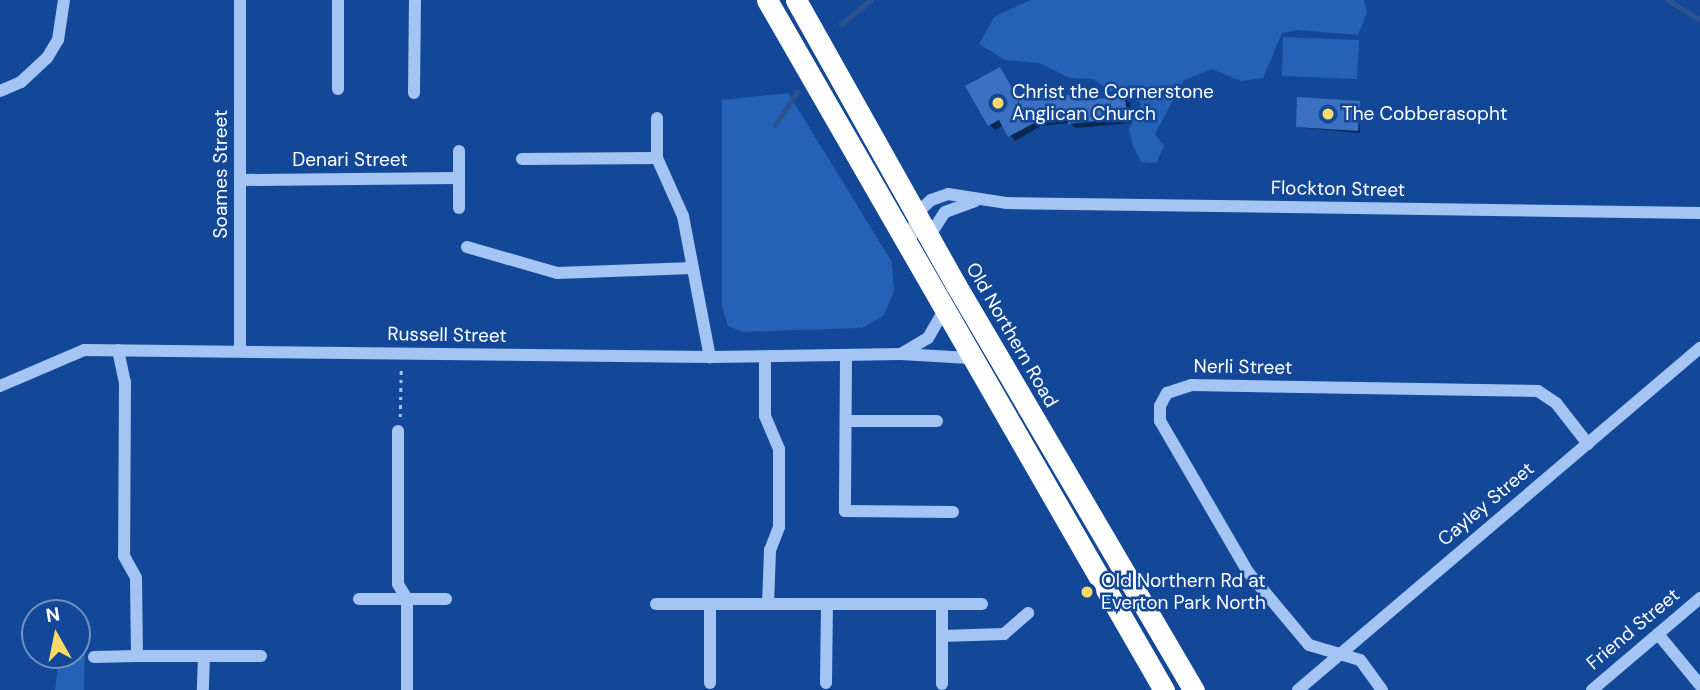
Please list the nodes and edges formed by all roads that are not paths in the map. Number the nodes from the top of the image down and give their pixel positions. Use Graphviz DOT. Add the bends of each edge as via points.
graph roads {
  1 [pos="64,0"];
  2 [pos="240,0"];
  3 [pos="338,0"];
  4 [pos="415,0"];
  5 [pos="766,0"];
  6 [pos="796,0"];
  7 [pos="338,89"];
  8 [pos="0,91"];
  9 [pos="415,93"];
  10 [pos="657,118"];
  11 [pos="459,151"];
  12 [pos="657,158"];
  13 [pos="522,159"];
  14 [pos="459,178"];
  15 [pos="240,180"];
  16 [pos="975,201"];
  17 [pos="459,208"];
  18 [pos="917,213"];
  19 [pos="1700,213"];
  20 [pos="930,235"];
  21 [pos="467,247"];
  22 [pos="909,254"];
  23 [pos="693,268"];
  24 [pos="943,312"];
  25 [pos="1700,348"];
  26 [pos="240,349"];
  27 [pos="118,350"];
  28 [pos="901,354"];
  29 [pos="765,356"];
  30 [pos="846,356"];
  31 [pos="710,357"];
  32 [pos="969,358"];
  33 [pos="0,386"];
  34 [pos="846,421"];
  35 [pos="937,421"];
  36 [pos="398,431"];
  37 [pos="1588,444"];
  38 [pos="953,512"];
  39 [pos="1700,598"];
  40 [pos="359,599"];
  41 [pos="407,599"];
  42 [pos="446,599"];
  43 [pos="656,604"];
  44 [pos="710,604"];
  45 [pos="768,604"];
  46 [pos="827,604"];
  47 [pos="942,604"];
  48 [pos="982,604"];
  49 [pos="1028,612"];
  50 [pos="1658,634"];
  51 [pos="942,636"];
  52 [pos="1340,654"];
  53 [pos="137,656"];
  54 [pos="204,656"];
  55 [pos="261,656"];
  56 [pos="94,657"];
  57 [pos="710,683"];
  58 [pos="827,683"];
  59 [pos="942,684"];
  60 [pos="1700,685"];
  61 [pos="203,690"];
  62 [pos="407,690"];
  63 [pos="1164,690"];
  64 [pos="1194,690"];
  65 [pos="1298,690"];
  66 [pos="1382,690"];
  67 [pos="1592,690"];
  1 -- 8 [label="street" via="58,40 47,58 21,82"];
  2 -- 15 [label="street, Soames Street"];
  3 -- 7 [label="street"];
  4 -- 9 [label="street"];
  5 -- 22 [label="highway"];
  6 -- 18 [label="highway, Old Northern Road"];
  10 -- 12 [label="street"];
  11 -- 14 [label="street"];
  12 -- 13 [label="street"];
  12 -- 23 [label="street" via="682,216"];
  14 -- 15 [label="street, Denari Street"];
  14 -- 17 [label="street"];
  15 -- 26 [label="street, Soames Street"];
  16 -- 18 [label="street, Flockton Street" via="943,195"];
  16 -- 19 [label="street, Flockton Street"];
  16 -- 20 [label="street, Flockton Street" via="944,212"];
  18 -- 20 [label="highway, Old Northern Road"];
  18 -- 22 [label="street"];
  20 -- 64 [label="highway, Old Northern Road"];
  21 -- 23 [label="street" via="557,272"];
  22 -- 24 [label="highway"];
  23 -- 31 [label="street"];
  24 -- 28 [label="street" via="928,338"];
  24 -- 32 [label="highway"];
  25 -- 37 [label="street, Cayley Street"];
  26 -- 27 [label="street, Russell Street"];
  26 -- 31 [label="street, Russell Street"];
  27 -- 33 [label="street, Russell Street" via="75,352"];
  27 -- 53 [label="street" via="125,382 124,556 136,578"];
  28 -- 30 [label="street, Russell Street"];
  28 -- 32 [label="street, Russell Street"];
  29 -- 30 [label="street, Russell Street"];
  29 -- 31 [label="street, Russell Street"];
  29 -- 45 [label="street" via="765,416 779,449 779,527 770,550"];
  30 -- 34 [label="street"];
  32 -- 63 [label="highway"];
  34 -- 35 [label="street"];
  34 -- 38 [label="street" via="845,511"];
  36 -- 41 [label="street" via="398,584"];
  37 -- 52 [label="street, Cayley Street"];
  37 -- 52 [label="street, Nerli Street" via="1556,403 1538,391 1191,386 1167,393 1160,406 1160,421 1248,572 1309,645"];
  39 -- 50 [label="street, Friend Street"];
  40 -- 41 [label="street"];
  41 -- 42 [label="street"];
  41 -- 62 [label="street"];
  43 -- 44 [label="street"];
  44 -- 45 [label="street"];
  44 -- 57 [label="street"];
  45 -- 46 [label="street"];
  46 -- 47 [label="street"];
  46 -- 58 [label="street"];
  47 -- 48 [label="street"];
  47 -- 51 [label="street"];
  49 -- 51 [label="street" via="1008,633"];
  50 -- 60 [label="street"];
  50 -- 67 [label="street, Friend Street"];
  51 -- 59 [label="street"];
  52 -- 65 [label="street, Cayley Street"];
  52 -- 66 [label="street" via="1364,663"];
  53 -- 54 [label="street"];
  53 -- 56 [label="street"];
  54 -- 55 [label="street"];
  54 -- 61 [label="street"];
}
